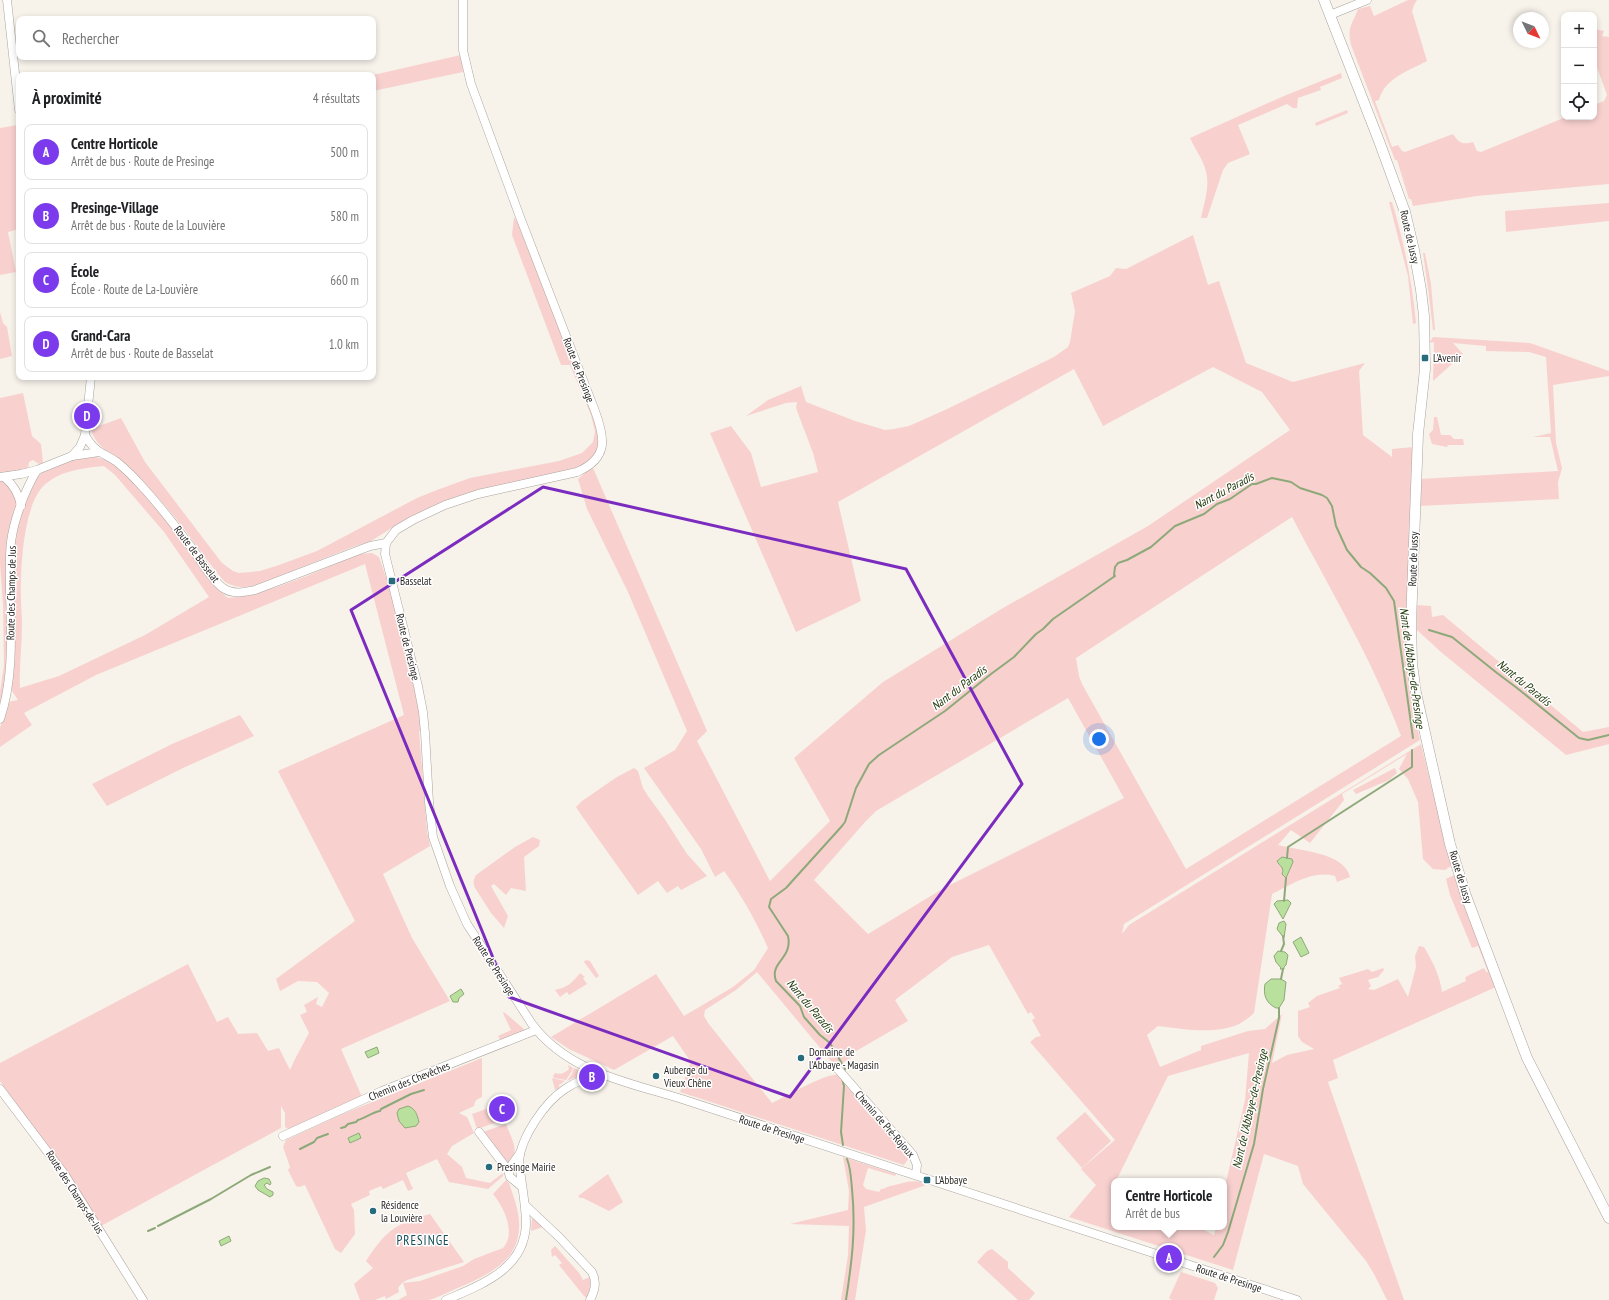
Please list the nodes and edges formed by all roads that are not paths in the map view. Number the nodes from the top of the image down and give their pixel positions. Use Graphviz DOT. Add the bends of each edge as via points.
graph roads {
  1 [pos="7,0"];
  2 [pos="463,0"];
  3 [pos="1324,0"];
  4 [pos="1367,0"];
  5 [pos="1330,15"];
  6 [pos="16,82"];
  7 [pos="91,380"];
  8 [pos="86,435"];
  9 [pos="99,452"];
  10 [pos="72,456"];
  11 [pos="37,470"];
  12 [pos="2,477"];
  13 [pos="21,507"];
  14 [pos="386,543"];
  15 [pos="0,719"];
  16 [pos="536,1030"];
  17 [pos="840,1073"];
  18 [pos="603,1076"];
  19 [pos="0,1089"];
  20 [pos="480,1132"];
  21 [pos="283,1136"];
  22 [pos="520,1153"];
  23 [pos="508,1170"];
  24 [pos="916,1174"];
  25 [pos="522,1187"];
  26 [pos="525,1205"];
  27 [pos="1609,1218"];
  28 [pos="143,1300"];
  29 [pos="446,1300"];
  30 [pos="590,1300"];
  31 [pos="1297,1300"];
  1 -- 6 [label="street"];
  2 -- 14 [label="street, Route de Presinge" via="463,50 471,84 603,439 596,458 581,470 478,494 445,505 399,528"];
  3 -- 5 [label="main road, Route de Jussy"];
  4 -- 5 [label="street"];
  5 -- 27 [label="main road, Route de Jussy" via="1404,212 1421,290 1424,316 1421,349 1424,381 1418,434 1411,624 1412,664 1417,700 1450,844 1466,896 1527,1058"];
  7 -- 8 [label="street"];
  8 -- 9 [label="street, Route de Basselat"];
  8 -- 10 [label="street"];
  9 -- 10 [label="street"];
  9 -- 14 [label="street, Route de Basselat" via="116,462 140,484 218,582 231,592 255,590 370,546"];
  10 -- 11 [label="street"];
  11 -- 12 [label="street"];
  11 -- 13 [label="street, Route des Champs de Jus"];
  12 -- 13 [label="street" via="15,487"];
  13 -- 15 [label="street, Route des Champs de Jus" via="10,551 9,672 5,704"];
  14 -- 16 [label="street, Route de Presinge" via="387,564 412,658 423,712 433,837 450,886 467,924"];
  16 -- 18 [label="street, Route de Presinge" via="561,1053"];
  16 -- 21 [label="street, Chemin des Chevêches" via="382,1091"];
  17 -- 24 [label="street, Chemin de Pré-Rojoux" via="913,1155 917,1165"];
  18 -- 22 [label="street" via="592,1077 570,1086 556,1096 526,1137"];
  18 -- 24 [label="street, Route de Presinge"];
  19 -- 28 [label="street, Route des Champs-de-Jus" via="65,1175"];
  20 -- 23 [label="street"];
  22 -- 23 [label="street"];
  22 -- 25 [label="street"];
  23 -- 25 [label="street" via="510,1177"];
  24 -- 31 [label="street, Route de Presinge" via="933,1182"];
  25 -- 26 [label="street"];
  26 -- 29 [label="street" via="524,1236 517,1254 508,1266 489,1281"];
  26 -- 30 [label="street" via="592,1272 595,1277 595,1288"];
}
